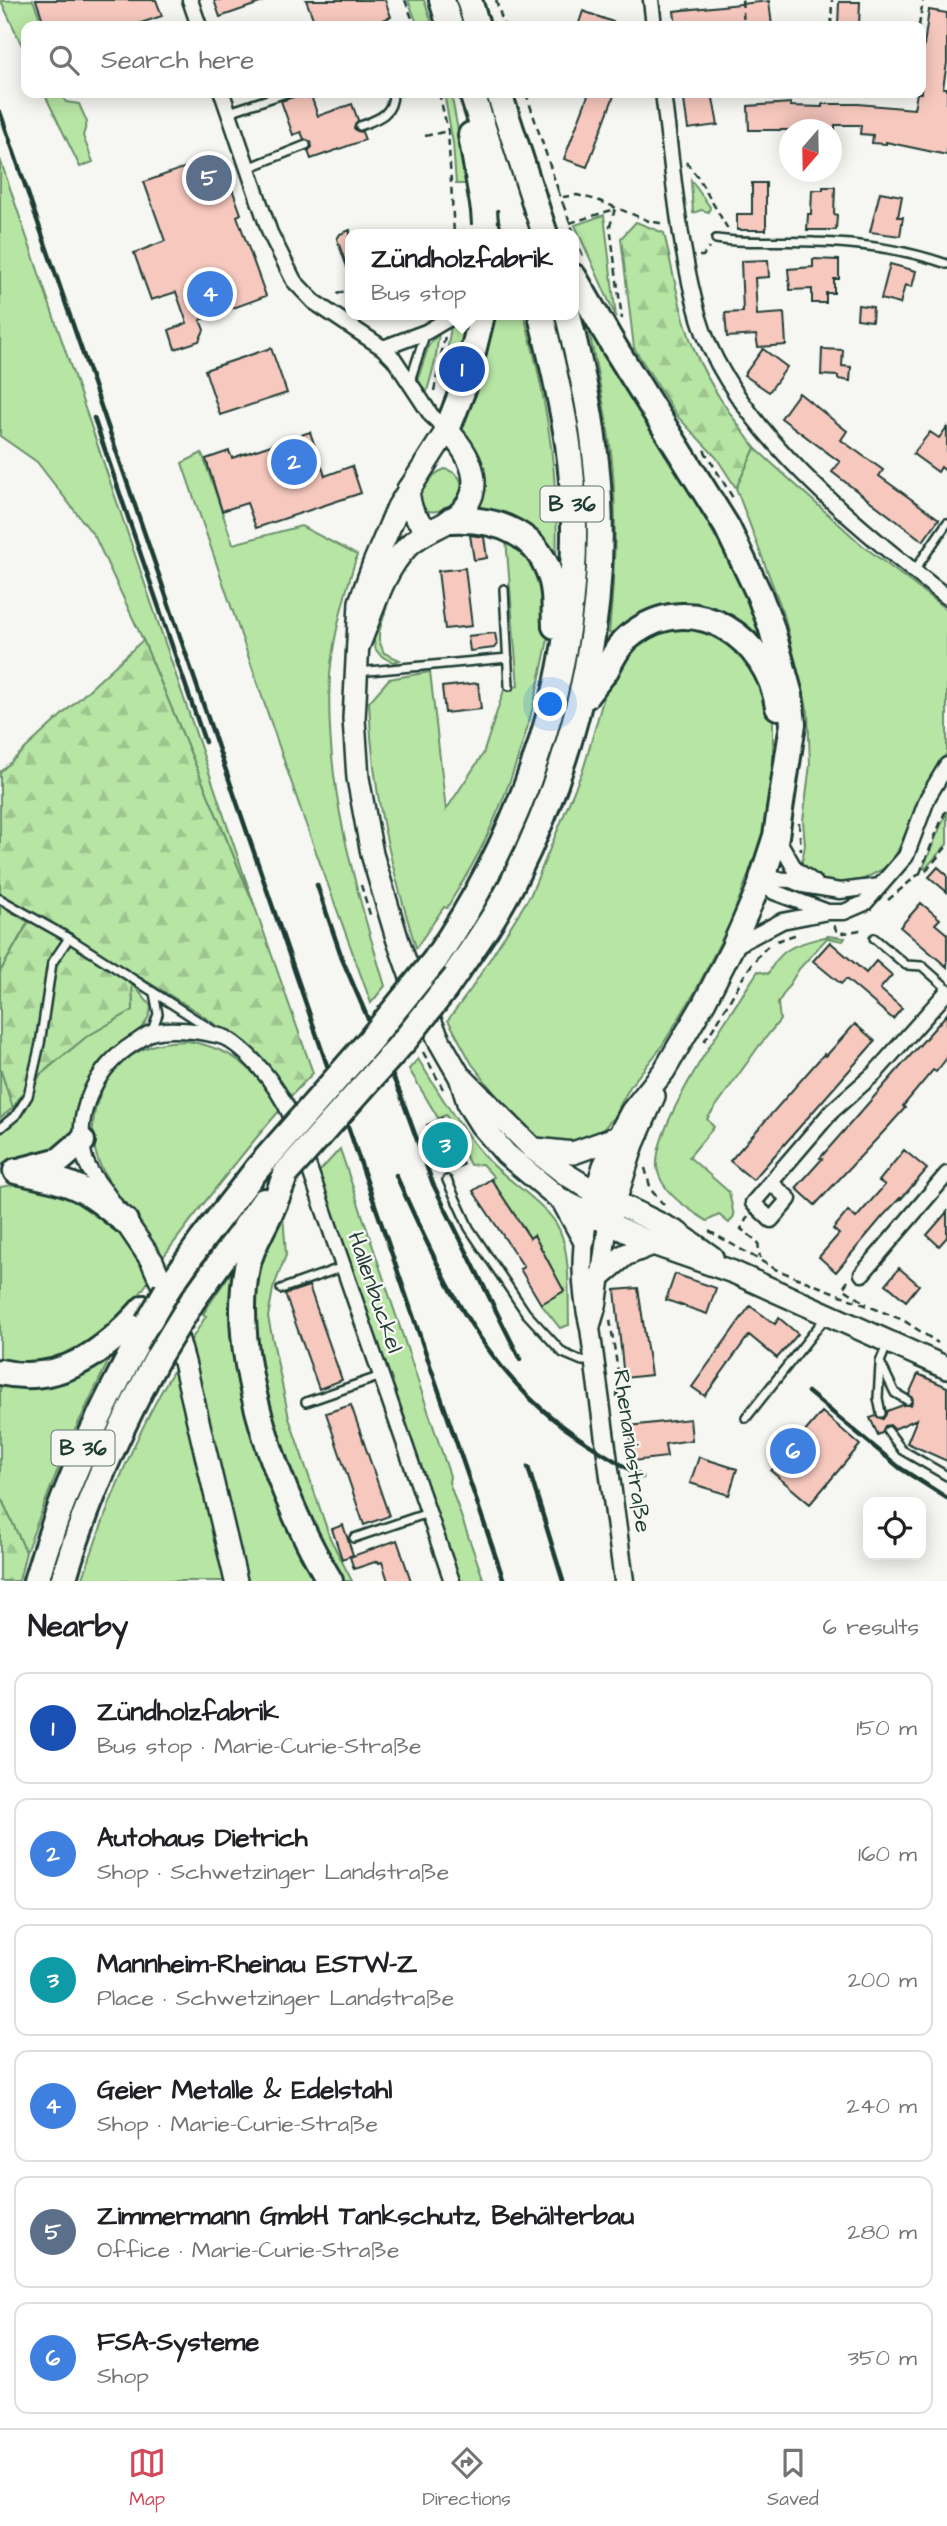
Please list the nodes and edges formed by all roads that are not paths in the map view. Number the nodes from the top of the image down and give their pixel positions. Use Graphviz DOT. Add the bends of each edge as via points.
graph roads {
  1 [pos="190,0"];
  2 [pos="442,0"];
  3 [pos="469,0"];
  4 [pos="651,0"];
  5 [pos="197,21"];
  6 [pos="448,21"];
  7 [pos="475,21"];
  8 [pos="653,21"];
  9 [pos="224,98"];
  10 [pos="271,98"];
  11 [pos="393,98"];
  12 [pos="466,98"];
  13 [pos="474,98"];
  14 [pos="501,98"];
  15 [pos="664,98"];
  16 [pos="229,112"];
  17 [pos="360,126"];
  18 [pos="306,145"];
  19 [pos="248,168"];
  20 [pos="541,219"];
  21 [pos="485,223"];
  22 [pos="515,229"];
  23 [pos="716,240"];
  24 [pos="947,264"];
  25 [pos="579,286"];
  26 [pos="446,320"];
  27 [pos="481,320"];
  28 [pos="542,320"];
  29 [pos="569,320"];
  30 [pos="426,332"];
  31 [pos="383,348"];
  32 [pos="410,382"];
  33 [pos="436,439"];
  34 [pos="473,470"];
  35 [pos="408,489"];
  36 [pos="947,523"];
  37 [pos="441,525"];
  38 [pos="914,571"];
  39 [pos="504,589"];
  40 [pos="947,597"];
  41 [pos="358,647"];
  42 [pos="508,658"];
  43 [pos="355,673"];
  44 [pos="509,686"];
  45 [pos="555,695"];
  46 [pos="581,702"];
  47 [pos="787,755"];
  48 [pos="947,765"];
  49 [pos="776,835"];
  50 [pos="762,879"];
  51 [pos="880,886"];
  52 [pos="822,888"];
  53 [pos="0,899"];
  54 [pos="831,919"];
  55 [pos="69,938"];
  56 [pos="874,938"];
  57 [pos="732,948"];
  58 [pos="947,990"];
  59 [pos="153,992"];
  60 [pos="152,1032"];
  61 [pos="224,1037"];
  62 [pos="664,1072"];
  63 [pos="460,1077"];
  64 [pos="0,1128"];
  65 [pos="618,1137"];
  66 [pos="82,1141"];
  67 [pos="533,1149"];
  68 [pos="8,1173"];
  69 [pos="947,1174"];
  70 [pos="447,1180"];
  71 [pos="771,1183"];
  72 [pos="595,1192"];
  73 [pos="561,1199"];
  74 [pos="614,1202"];
  75 [pos="269,1204"];
  76 [pos="589,1214"];
  77 [pos="125,1221"];
  78 [pos="608,1224"];
  79 [pos="584,1240"];
  80 [pos="653,1244"];
  81 [pos="344,1267"];
  82 [pos="733,1272"];
  83 [pos="862,1274"];
  84 [pos="600,1276"];
  85 [pos="281,1289"];
  86 [pos="828,1314"];
  87 [pos="146,1316"];
  88 [pos="590,1328"];
  89 [pos="889,1341"];
  90 [pos="595,1360"];
  91 [pos="880,1362"];
  92 [pos="947,1368"];
  93 [pos="0,1372"];
  94 [pos="381,1376"];
  95 [pos="906,1400"];
  96 [pos="306,1402"];
  97 [pos="881,1413"];
  98 [pos="746,1418"];
  99 [pos="888,1431"];
  100 [pos="947,1476"];
  101 [pos="428,1513"];
  102 [pos="354,1538"];
  103 [pos="36,1581"];
  104 [pos="63,1581"];
  105 [pos="236,1581"];
  106 [pos="330,1581"];
  107 [pos="452,1581"];
  108 [pos="624,1581"];
  1 -- 5 [label="street"];
  2 -- 6 [label="highway"];
  3 -- 7 [label="highway"];
  4 -- 8 [label="street"];
  9 -- 16 [label="street"];
  10 -- 16 [label="lane"];
  11 -- 17 [label="lane" via="389,112"];
  12 -- 21 [label="highway"];
  13 -- 22 [label="highway"];
  14 -- 20 [label="highway"];
  15 -- 38 [label="street" via="679,223 700,321 720,366 758,425 791,460"];
  16 -- 19 [label="street"];
  18 -- 19 [label="lane"];
  19 -- 31 [label="street" via="270,233 294,281 314,302"];
  23 -- 24 [label="lane" via="861,245"];
  25 -- 47 [label="highway" via="727,527 754,583 790,695 793,724"];
  26 -- 30 [label="street"];
  27 -- 33 [label="highway" via="465,384"];
  28 -- 45 [label="highway, B 36" via="566,434 573,509 572,590"];
  29 -- 46 [label="highway, B 36" via="595,446 600,514 592,645"];
  30 -- 31 [label="street"];
  30 -- 32 [label="lane"];
  31 -- 32 [label="street"];
  32 -- 33 [label="street"];
  33 -- 34 [label="main road" via="450,460"];
  33 -- 34 [label="main road" via="466,453"];
  33 -- 35 [label="main road"];
  34 -- 37 [label="main road" via="472,496"];
  35 -- 37 [label="main road" via="411,513 419,523"];
  35 -- 41 [label="main road" via="360,601"];
  36 -- 38 [label="lane"];
  37 -- 41 [label="main road" via="408,546 388,573"];
  37 -- 45 [label="highway" via="478,520 499,524 535,549 547,567 555,598"];
  38 -- 40 [label="street"];
  39 -- 42 [label="lane"];
  41 -- 43 [label="main road"];
  42 -- 43 [label="lane"];
  42 -- 44 [label="lane"];
  43 -- 63 [label="main road" via="358,778 372,853 414,985"];
  45 -- 87 [label="highway, B 36, bridge" via="513,821 479,891 435,960 257,1169"];
  46 -- 47 [label="highway" via="614,652 636,631 667,618 702,618 734,632 757,656 777,702"];
  46 -- 75 [label="highway, B 36, bridge" via="540,825 484,932 405,1040 286,1173"];
  47 -- 49 [label="highway"];
  48 -- 51 [label="street" via="928,797 906,856"];
  49 -- 50 [label="highway"];
  49 -- 52 [label="street" via="795,869"];
  50 -- 52 [label="street"];
  50 -- 54 [label="street" via="774,892"];
  50 -- 57 [label="main road"];
  51 -- 52 [label="street" via="840,891"];
  51 -- 54 [label="street" via="864,903"];
  53 -- 55 [label="lane, Hallenbuckel"];
  54 -- 57 [label="street" via="782,921"];
  55 -- 59 [label="lane, Hallenbuckel"];
  55 -- 64 [label="lane" via="52,962 28,1096"];
  56 -- 58 [label="lane" via="906,965 922,966"];
  57 -- 62 [label="main road"];
  58 -- 71 [label="street"];
  59 -- 60 [label="lane" via="158,1014"];
  59 -- 61 [label="lane, Hallenbuckel"];
  60 -- 61 [label="street" via="185,1030"];
  60 -- 66 [label="street" via="122,1051 103,1071 88,1099"];
  61 -- 81 [label="street, Hallenbuckel" via="265,1075 293,1119"];
  62 -- 65 [label="main road, Rhenaniastraße" via="632,1111"];
  62 -- 74 [label="main road"];
  63 -- 67 [label="main road"];
  63 -- 73 [label="main road" via="481,1125 506,1154"];
  65 -- 67 [label="main road" via="573,1153"];
  65 -- 72 [label="main road, Rhenaniastraße"];
  66 -- 68 [label="highway" via="60,1160"];
  66 -- 77 [label="street" via="92,1174"];
  67 -- 72 [label="main road"];
  68 -- 77 [label="highway" via="52,1179 76,1188"];
  69 -- 83 [label="street"];
  70 -- 90 [label="lane" via="469,1227 526,1313 563,1353 582,1361"];
  71 -- 71 [label="street" via="753,1203 771,1220 789,1199"];
  72 -- 74 [label="main road"];
  72 -- 76 [label="main road, Rhenaniastraße"];
  73 -- 76 [label="main road"];
  73 -- 79 [label="main road"];
  74 -- 78 [label="main road"];
  74 -- 82 [label="main road" via="678,1233"];
  75 -- 104 [label="highway, B 36, bridge" via="193,1300 158,1357 89,1502"];
  75 -- 106 [label="highway" via="248,1263 243,1295 246,1343 279,1475"];
  76 -- 78 [label="main road"];
  76 -- 79 [label="street, Rhenaniastraße"];
  77 -- 105 [label="main road" via="163,1286"];
  78 -- 80 [label="main road"];
  78 -- 84 [label="street, Rhenaniastraße"];
  79 -- 88 [label="street, Rhenaniastraße" via="584,1304"];
  80 -- 82 [label="main road"];
  80 -- 84 [label="main road" via="625,1255"];
  81 -- 85 [label="lane"];
  81 -- 94 [label="street, Hallenbuckel"];
  82 -- 86 [label="main road"];
  84 -- 88 [label="street, Rhenaniastraße"];
  86 -- 89 [label="main road"];
  86 -- 98 [label="lane"];
  87 -- 93 [label="highway" via="75,1365 45,1374"];
  87 -- 103 [label="highway, B 36" via="82,1452"];
  88 -- 90 [label="street, Rhenaniastraße"];
  89 -- 91 [label="lane"];
  89 -- 92 [label="main road"];
  90 -- 108 [label="street, Rhenaniastraße"];
  91 -- 95 [label="lane" via="895,1393"];
  91 -- 97 [label="lane"];
  94 -- 96 [label="lane"];
  94 -- 101 [label="street, Hallenbuckel"];
  99 -- 100 [label="lane" via="902,1450"];
  101 -- 102 [label="lane"];
  101 -- 107 [label="street, Hallenbuckel"];
}
